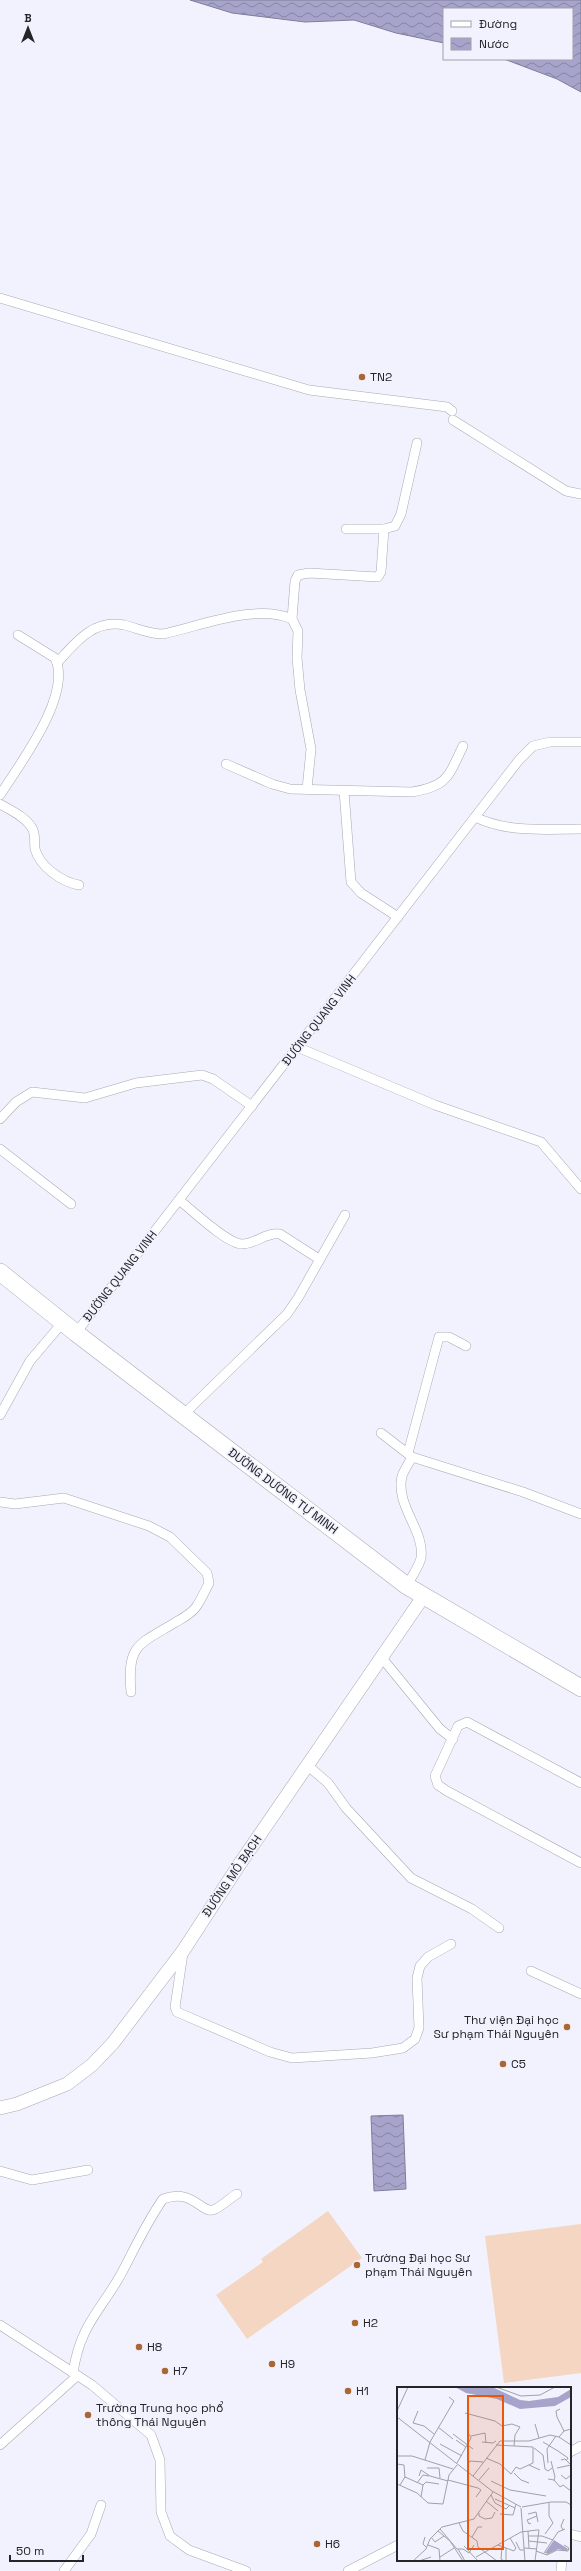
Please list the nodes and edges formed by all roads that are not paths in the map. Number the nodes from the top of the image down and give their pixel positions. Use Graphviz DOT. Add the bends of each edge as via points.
graph roads {
  1 [pos="0,298"];
  2 [pos="417,443"];
  3 [pos="581,494"];
  4 [pos="346,529"];
  5 [pos="384,529"];
  6 [pos="292,619"];
  7 [pos="18,636"];
  8 [pos="57,663"];
  9 [pos="581,742"];
  10 [pos="463,746"];
  11 [pos="226,764"];
  12 [pos="307,789"];
  13 [pos="344,791"];
  14 [pos="0,795"];
  15 [pos="0,804"];
  16 [pos="475,817"];
  17 [pos="581,829"];
  18 [pos="79,885"];
  19 [pos="398,917"];
  20 [pos="297,1047"];
  21 [pos="252,1106"];
  22 [pos="0,1119"];
  23 [pos="0,1149"];
  24 [pos="581,1189"];
  25 [pos="179,1200"];
  26 [pos="72,1204"];
  27 [pos="345,1215"];
  28 [pos="319,1259"];
  29 [pos="0,1272"];
  30 [pos="63,1322"];
  31 [pos="76,1333"];
  32 [pos="466,1346"];
  33 [pos="0,1415"];
  34 [pos="183,1415"];
  35 [pos="381,1433"];
  36 [pos="410,1455"];
  37 [pos="0,1502"];
  38 [pos="581,1514"];
  39 [pos="407,1586"];
  40 [pos="423,1597"];
  41 [pos="382,1658"];
  42 [pos="581,1688"];
  43 [pos="131,1692"];
  44 [pos="453,1739"];
  45 [pos="308,1765"];
  46 [pos="581,1783"];
  47 [pos="581,1863"];
  48 [pos="499,1928"];
  49 [pos="450,1944"];
  50 [pos="183,1951"];
  51 [pos="531,1971"];
  52 [pos="581,1994"];
  53 [pos="0,2108"];
  54 [pos="88,2170"];
  55 [pos="0,2171"];
  56 [pos="237,2194"];
  57 [pos="0,2325"];
  58 [pos="75,2374"];
  59 [pos="0,2445"];
  60 [pos="581,2446"];
  61 [pos="571,2451"];
  62 [pos="101,2505"];
  63 [pos="571,2534"];
  64 [pos="581,2537"];
  65 [pos="397,2546"];
  66 [pos="562,2561"];
  67 [pos="64,2571"];
  68 [pos="246,2571"];
  69 [pos="348,2571"];
  70 [pos="561,2571"];
  1 -- 3 [label="street" via="309,390 447,407 452,415 566,491"];
  2 -- 5 [label="street" via="399,520 395,526"];
  4 -- 5 [label="street"];
  5 -- 6 [label="street" via="380,576 368,578 309,573 298,576 295,581"];
  6 -- 8 [label="street" via="275,614 251,613 163,634 153,634 122,625 110,625 82,635"];
  6 -- 12 [label="street" via="298,631 300,690 311,749"];
  7 -- 8 [label="street" via="55,658"];
  8 -- 14 [label="street" via="56,690 52,707"];
  9 -- 16 [label="street, ĐƯỜNG QUANG VINH" via="550,742 533,746"];
  10 -- 13 [label="street" via="449,774 442,783 431,789 412,792"];
  11 -- 12 [label="street" via="272,784 290,789"];
  12 -- 13 [label="street"];
  13 -- 19 [label="street" via="351,882 361,893"];
  15 -- 18 [label="street" via="31,826 37,855 43,862 66,883"];
  16 -- 17 [label="street" via="506,828"];
  16 -- 19 [label="street, ĐƯỜNG QUANG VINH"];
  19 -- 20 [label="street, ĐƯỜNG QUANG VINH"];
  20 -- 21 [label="street, ĐƯỜNG QUANG VINH"];
  20 -- 24 [label="street" via="435,1105 541,1142"];
  21 -- 22 [label="street" via="213,1079 202,1075 136,1083 85,1098 32,1092 16,1102"];
  21 -- 25 [label="street, ĐƯỜNG QUANG VINH"];
  23 -- 26 [label="street"];
  25 -- 28 [label="street" via="234,1242 251,1243 273,1233 280,1234"];
  25 -- 31 [label="street, ĐƯỜNG QUANG VINH"];
  27 -- 28 [label="street"];
  28 -- 34 [label="street" via="287,1314"];
  29 -- 30 [label="highway, ĐƯỜNG DƯƠNG TỰ MINH"];
  30 -- 31 [label="highway, ĐƯỜNG DƯƠNG TỰ MINH"];
  30 -- 33 [label="street" via="30,1361"];
  31 -- 34 [label="highway, ĐƯỜNG DƯƠNG TỰ MINH"];
  32 -- 36 [label="street" via="448,1337 439,1337"];
  34 -- 39 [label="highway, ĐƯỜNG DƯƠNG TỰ MINH"];
  35 -- 36 [label="street"];
  36 -- 38 [label="street"];
  36 -- 39 [label="street" via="402,1477 402,1490 417,1535 421,1557"];
  37 -- 43 [label="street" via="15,1504 64,1498 149,1526 170,1537 207,1572 209,1583 196,1608 146,1640 135,1651 129,1668"];
  39 -- 40 [label="highway, ĐƯỜNG DƯƠNG TỰ MINH"];
  40 -- 41 [label="street, ĐƯỜNG MỎ BẠCH"];
  40 -- 42 [label="highway, ĐƯỜNG DƯƠNG TỰ MINH"];
  41 -- 44 [label="street" via="440,1729"];
  41 -- 45 [label="street, ĐƯỜNG MỎ BẠCH"];
  44 -- 46 [label="street" via="458,1726 467,1722"];
  44 -- 47 [label="street" via="435,1776 438,1785"];
  45 -- 48 [label="street" via="328,1783 346,1808 411,1878 472,1909"];
  45 -- 50 [label="street, ĐƯỜNG MỎ BẠCH"];
  49 -- 50 [label="street" via="420,1966 417,1978 419,2028 414,2039 403,2048 372,2053 292,2058 270,2052 177,2012 175,2007"];
  50 -- 53 [label="street, ĐƯỜNG MỎ BẠCH" via="113,2043 92,2065 67,2084"];
  51 -- 52 [label="street"];
  54 -- 55 [label="street" via="32,2180"];
  56 -- 58 [label="street" via="213,2210 205,2209 194,2200 179,2195 163,2199 119,2277 85,2328 76,2354"];
  57 -- 58 [label="street"];
  58 -- 59 [label="street"];
  58 -- 68 [label="street" via="151,2435 160,2460 161,2512 170,2536 189,2550"];
  60 -- 61 [label="street"];
  62 -- 67 [label="street" via="91,2534"];
  63 -- 64 [label="street"];
  65 -- 69 [label="street"];
  66 -- 70 [label="street"];
}
